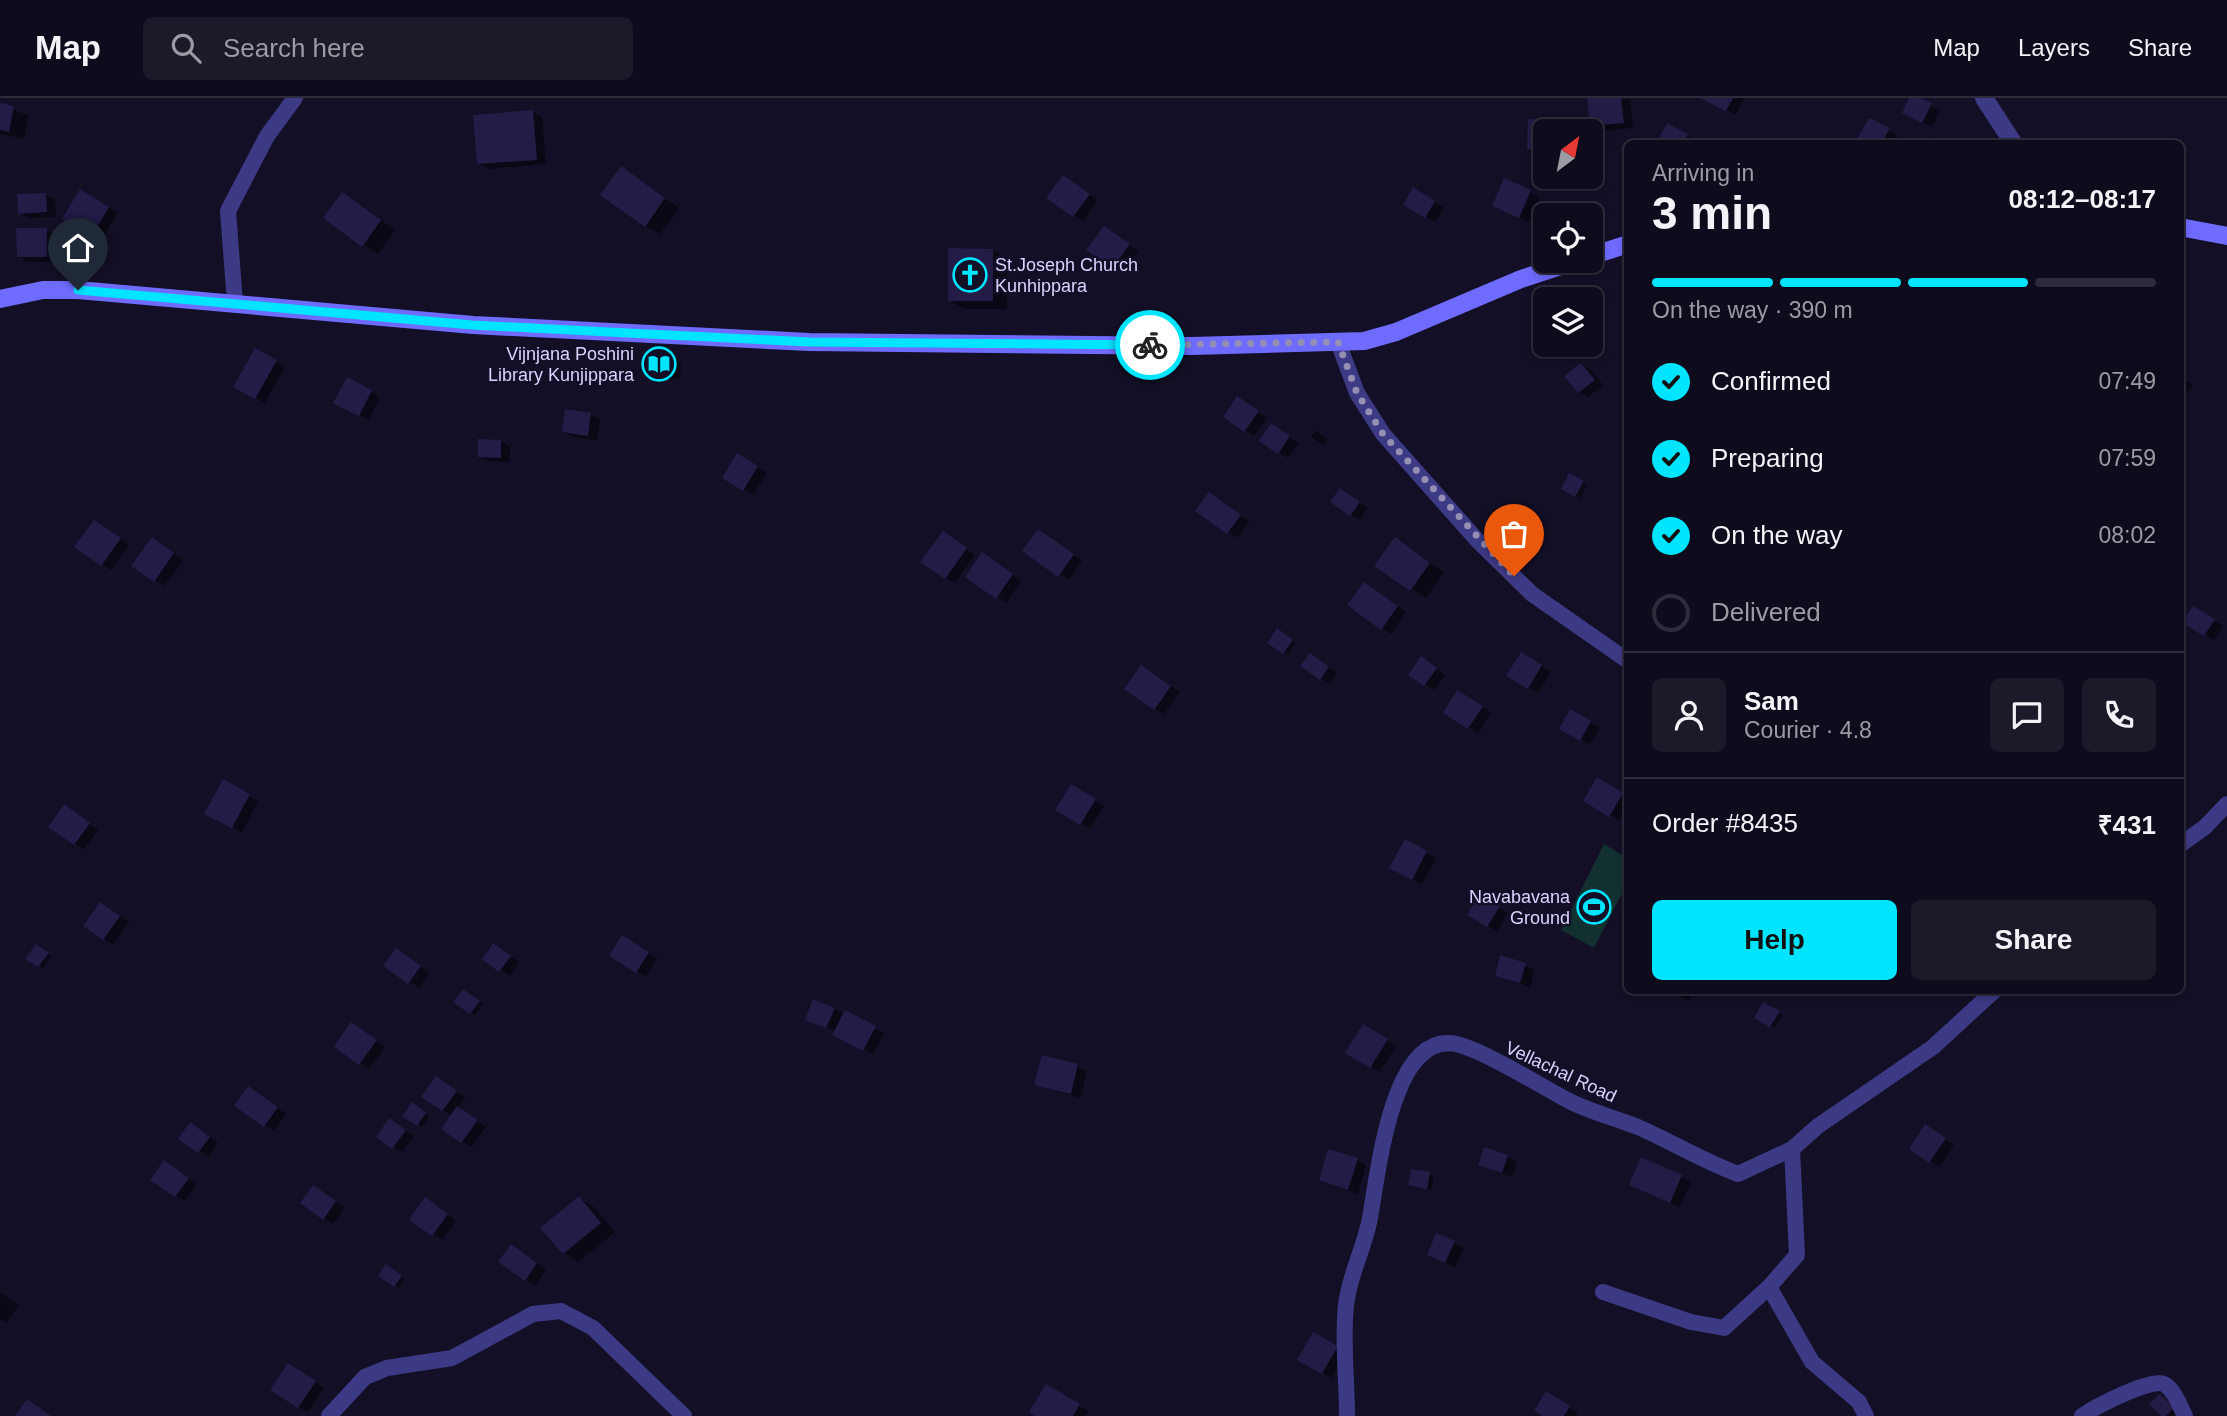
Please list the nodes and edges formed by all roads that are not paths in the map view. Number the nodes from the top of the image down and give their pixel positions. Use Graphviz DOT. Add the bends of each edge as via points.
graph roads {
  1 [pos="295,98"];
  2 [pos="1984,98"];
  3 [pos="2011,140"];
  4 [pos="2184,228"];
  5 [pos="2227,236"];
  6 [pos="1624,245"];
  7 [pos="1603,252"];
  8 [pos="1539,273"];
  9 [pos="0,299"];
  10 [pos="235,303"];
  11 [pos="1338,342"];
  12 [pos="1624,658"];
  13 [pos="2227,804"];
  14 [pos="2184,842"];
  15 [pos="1991,994"];
  16 [pos="1792,1149"];
  17 [pos="1769,1287"];
  18 [pos="1603,1292"];
  19 [pos="329,1416"];
  20 [pos="684,1416"];
  21 [pos="1347,1416"];
  22 [pos="1866,1416"];
  23 [pos="2082,1416"];
  24 [pos="2185,1416"];
  1 -- 10 [label="street" via="267,136 228,211"];
  2 -- 3 [label="street"];
  4 -- 5 [label="main road"];
  6 -- 7 [label="main road"];
  8 -- 11 [label="main road" via="1396,332"];
  9 -- 10 [label="main road" via="43,290"];
  10 -- 11 [label="main road" via="472,325 810,342 1192,346"];
  11 -- 12 [label="street" via="1357,393 1383,434 1477,540 1532,594"];
  13 -- 14 [label="street"];
  15 -- 16 [label="street, Vellachal Road" via="1933,1047"];
  16 -- 17 [label="street" via="1797,1255"];
  16 -- 21 [label="street, Vellachal Road" via="1738,1174 1580,1106 1460,1045 1436,1044 1407,1069 1381,1155 1368,1226 1346,1304"];
  17 -- 18 [label="street" via="1724,1328 1691,1322"];
  17 -- 22 [label="street" via="1812,1362 1859,1402"];
  19 -- 20 [label="street" via="365,1377 387,1368 452,1358 533,1314 561,1311 593,1328"];
  23 -- 24 [label="street" via="2151,1381 2171,1389"];
}
